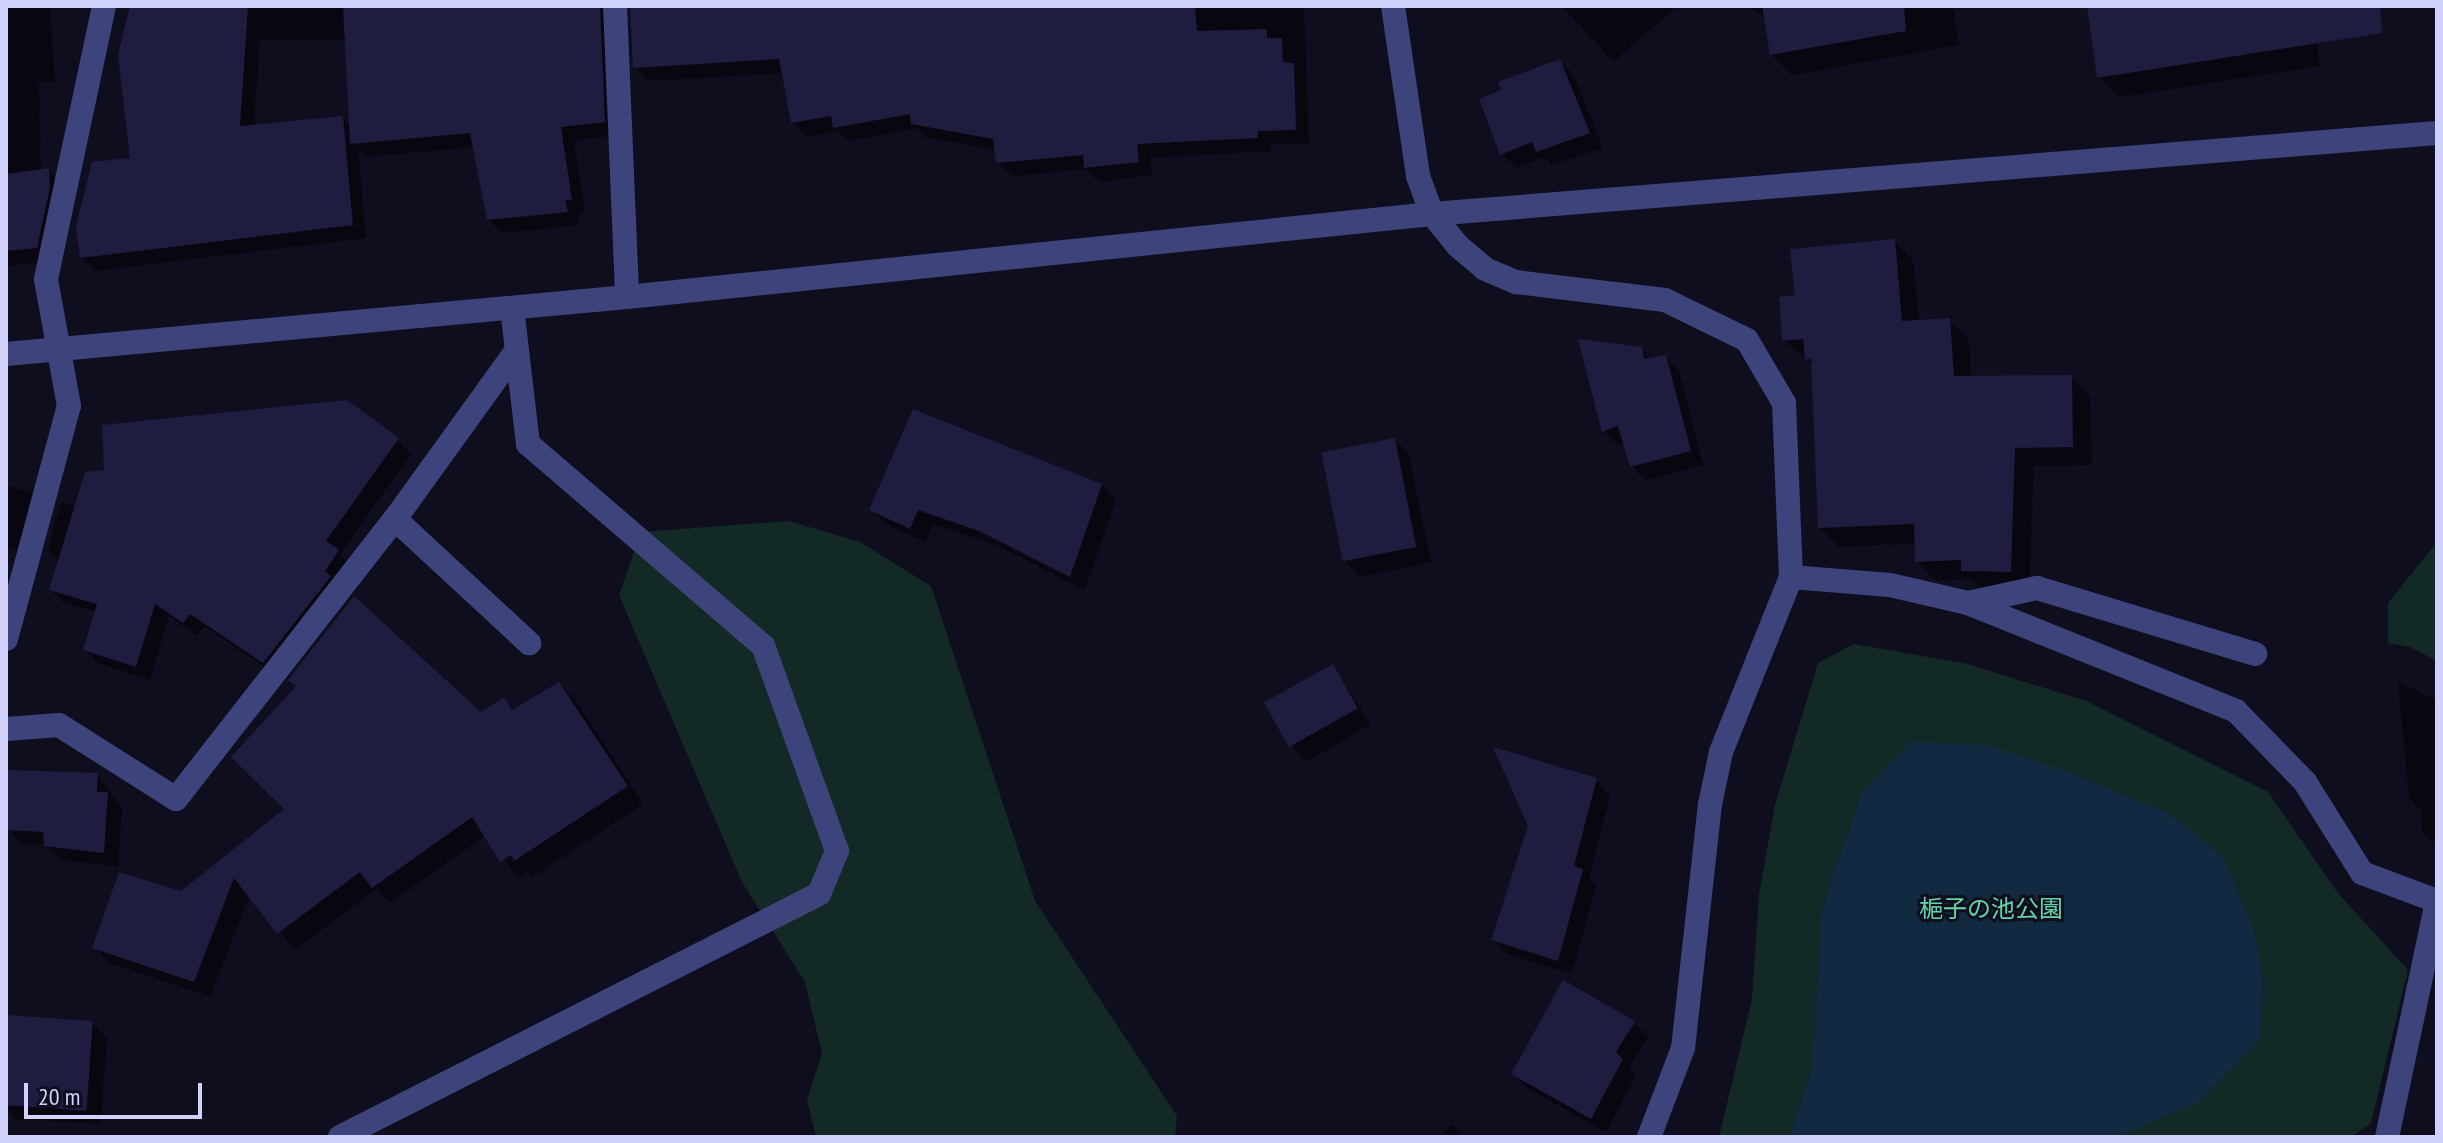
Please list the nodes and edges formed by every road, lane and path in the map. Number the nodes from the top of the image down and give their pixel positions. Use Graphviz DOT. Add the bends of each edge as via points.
graph roads {
  1 [pos="104,6"];
  2 [pos="615,6"];
  3 [pos="1393,6"];
  4 [pos="2437,133"];
  5 [pos="1432,214"];
  6 [pos="627,297"];
  7 [pos="512,308"];
  8 [pos="57,348"];
  9 [pos="517,350"];
  10 [pos="6,354"];
  11 [pos="395,519"];
  12 [pos="1791,577"];
  13 [pos="1968,603"];
  14 [pos="6,639"];
  15 [pos="529,643"];
  16 [pos="2255,654"];
  17 [pos="6,729"];
  18 [pos="2437,901"];
  19 [pos="340,1137"];
  20 [pos="1649,1137"];
  21 [pos="2387,1137"];
  1 -- 8 [label="street" via="46,279"];
  2 -- 6 [label="street"];
  3 -- 5 [label="street" via="1418,176"];
  4 -- 5 [label="street"];
  5 -- 6 [label="street"];
  5 -- 12 [label="street" via="1485,269 1516,282 1665,300 1747,340 1784,403"];
  6 -- 7 [label="street"];
  7 -- 8 [label="street"];
  7 -- 9 [label="street"];
  8 -- 10 [label="street"];
  8 -- 14 [label="street" via="69,406"];
  9 -- 11 [label="street"];
  9 -- 19 [label="street" via="528,444 763,646 837,851 819,894"];
  11 -- 15 [label="street"];
  11 -- 17 [label="street" via="176,799 59,725"];
  12 -- 13 [label="street" via="1890,585"];
  12 -- 20 [label="street" via="1721,752 1710,804 1683,1048"];
  13 -- 16 [label="street" via="2037,588"];
  13 -- 18 [label="street" via="2236,711 2305,782 2362,873"];
  18 -- 21 [label="street"];
}
